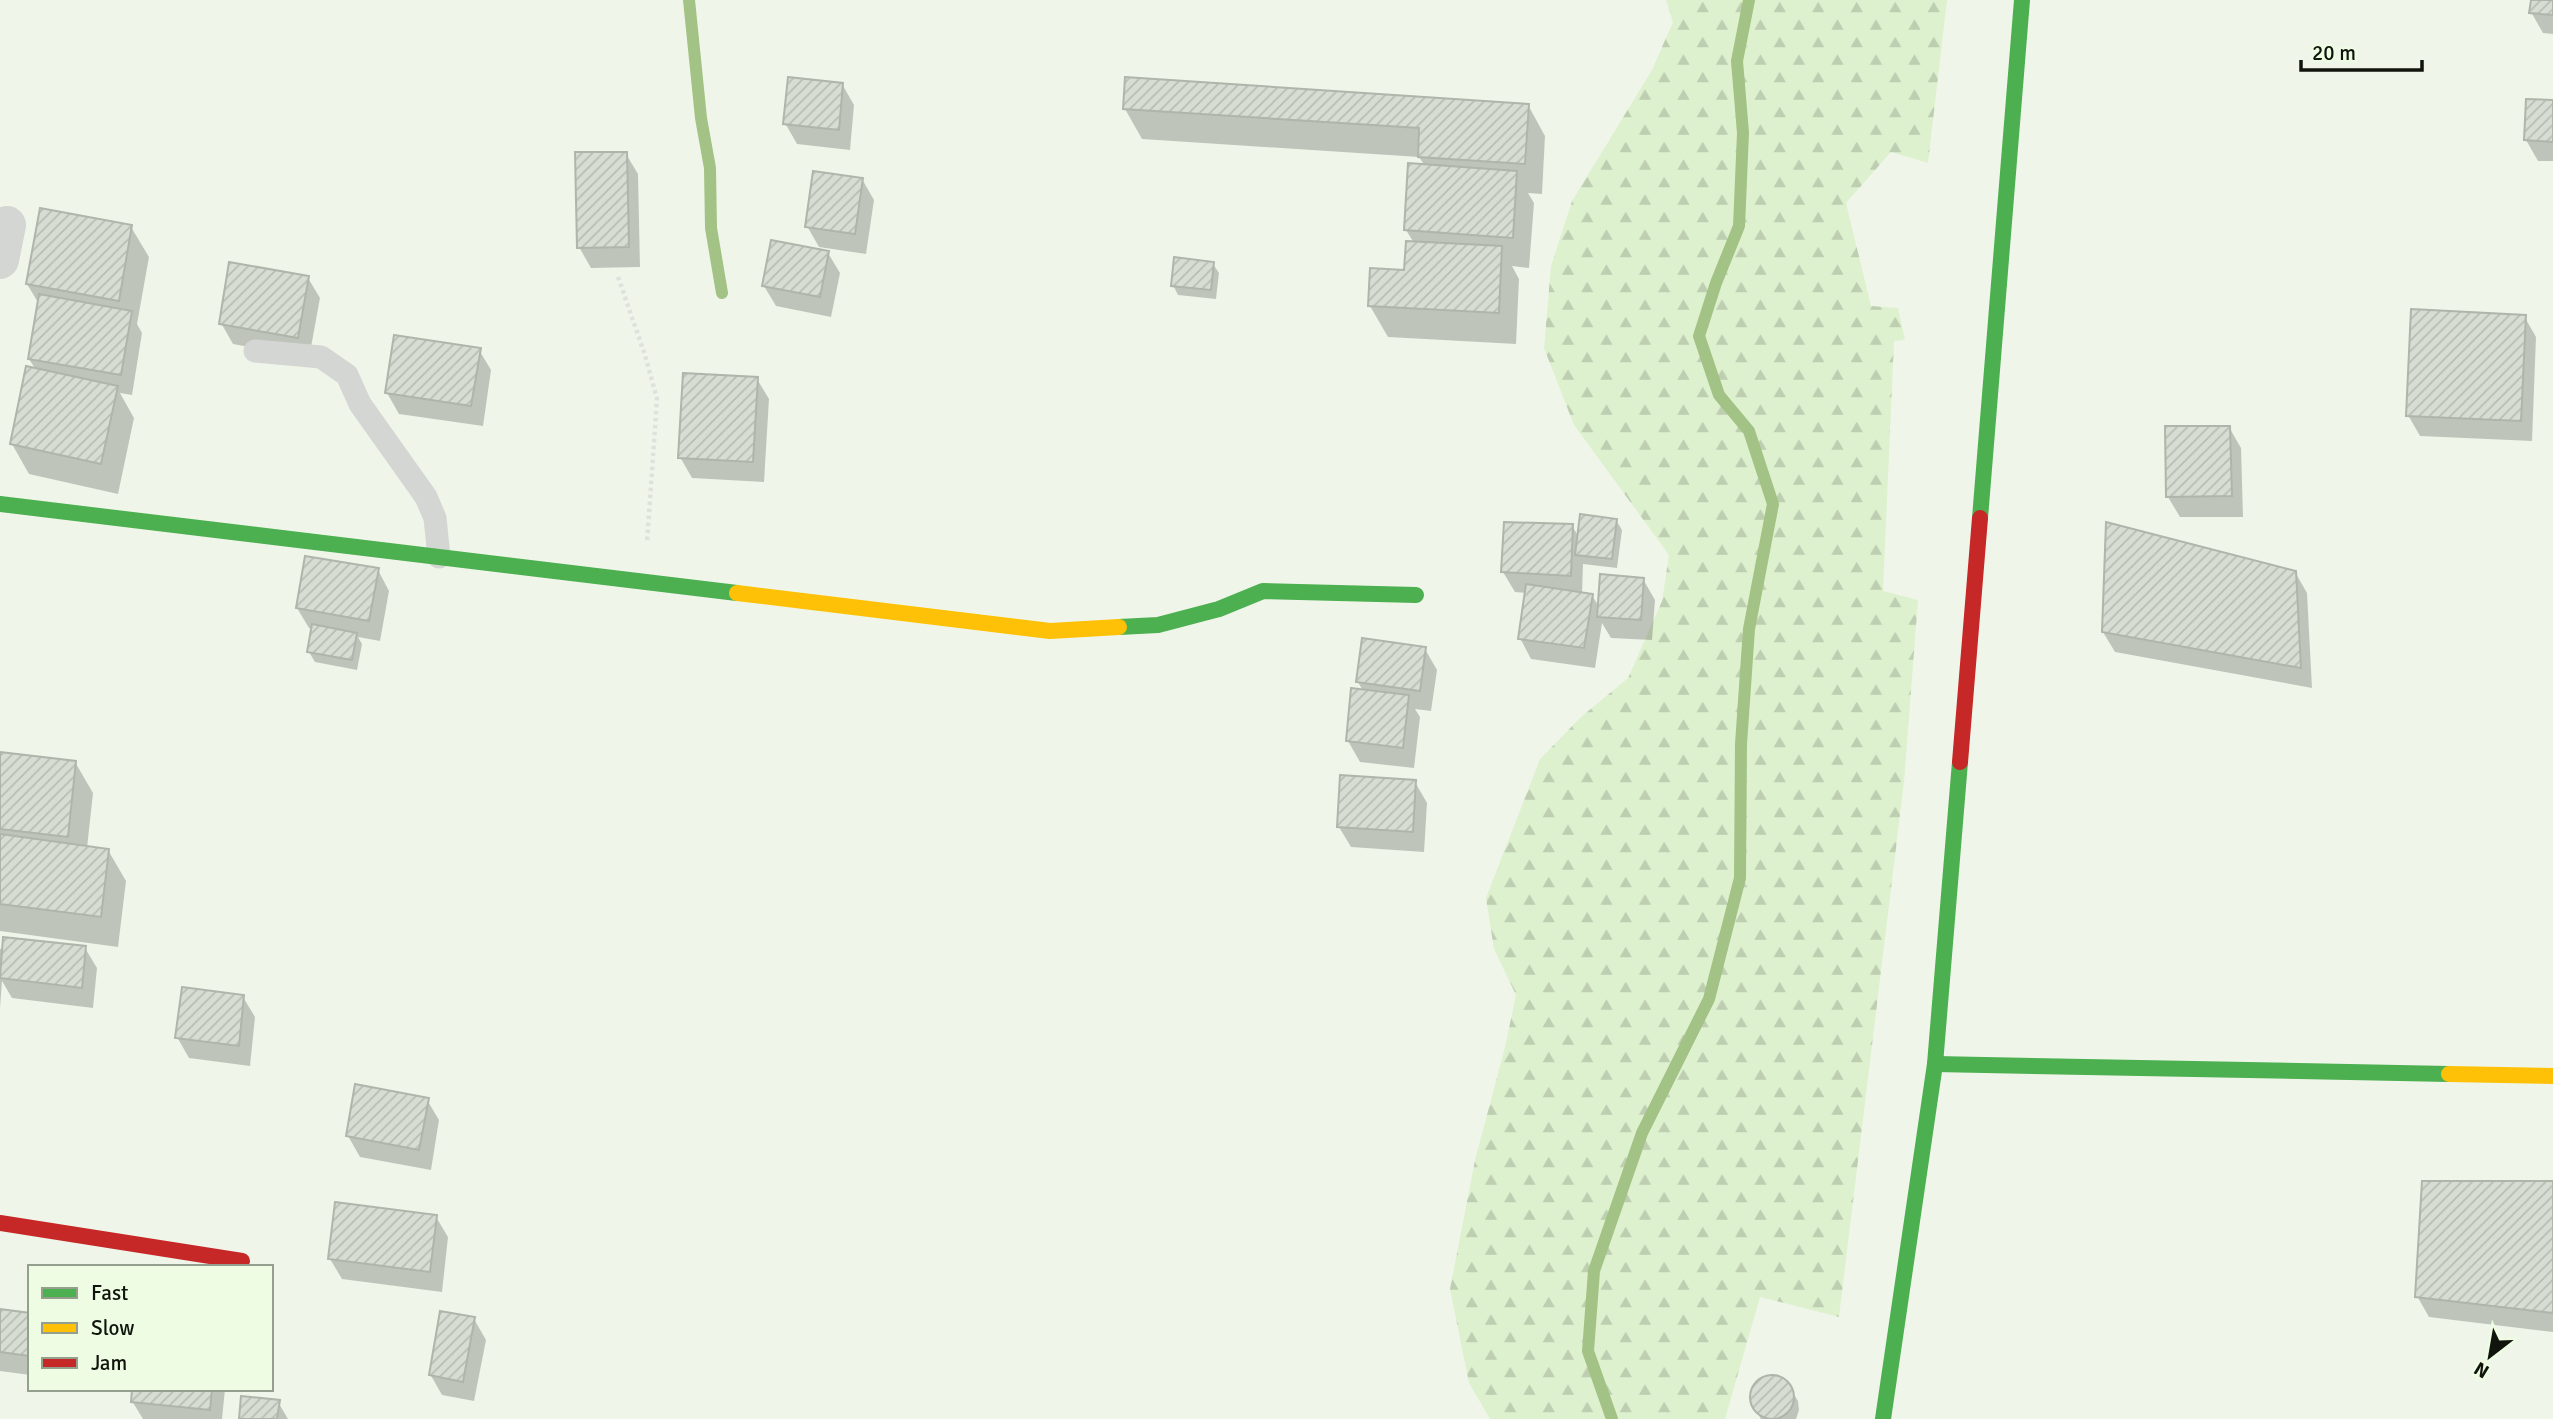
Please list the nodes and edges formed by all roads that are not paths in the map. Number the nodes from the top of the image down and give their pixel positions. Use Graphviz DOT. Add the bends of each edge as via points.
graph roads {
  1 [pos="2022,0"];
  2 [pos="255,351"];
  3 [pos="0,504"];
  4 [pos="439,557"];
  5 [pos="1416,595"];
  6 [pos="1935,1063"];
  7 [pos="2553,1076"];
  8 [pos="0,1223"];
  9 [pos="242,1261"];
  10 [pos="1883,1419"];
  1 -- 6 [label="street"];
  2 -- 4 [label="lane" via="321,357 347,375 360,404 426,497 435,518"];
  3 -- 4 [label="street"];
  4 -- 5 [label="street" via="1050,631 1158,625 1263,591"];
  6 -- 7 [label="street"];
  6 -- 10 [label="street"];
  8 -- 9 [label="street"];
}
